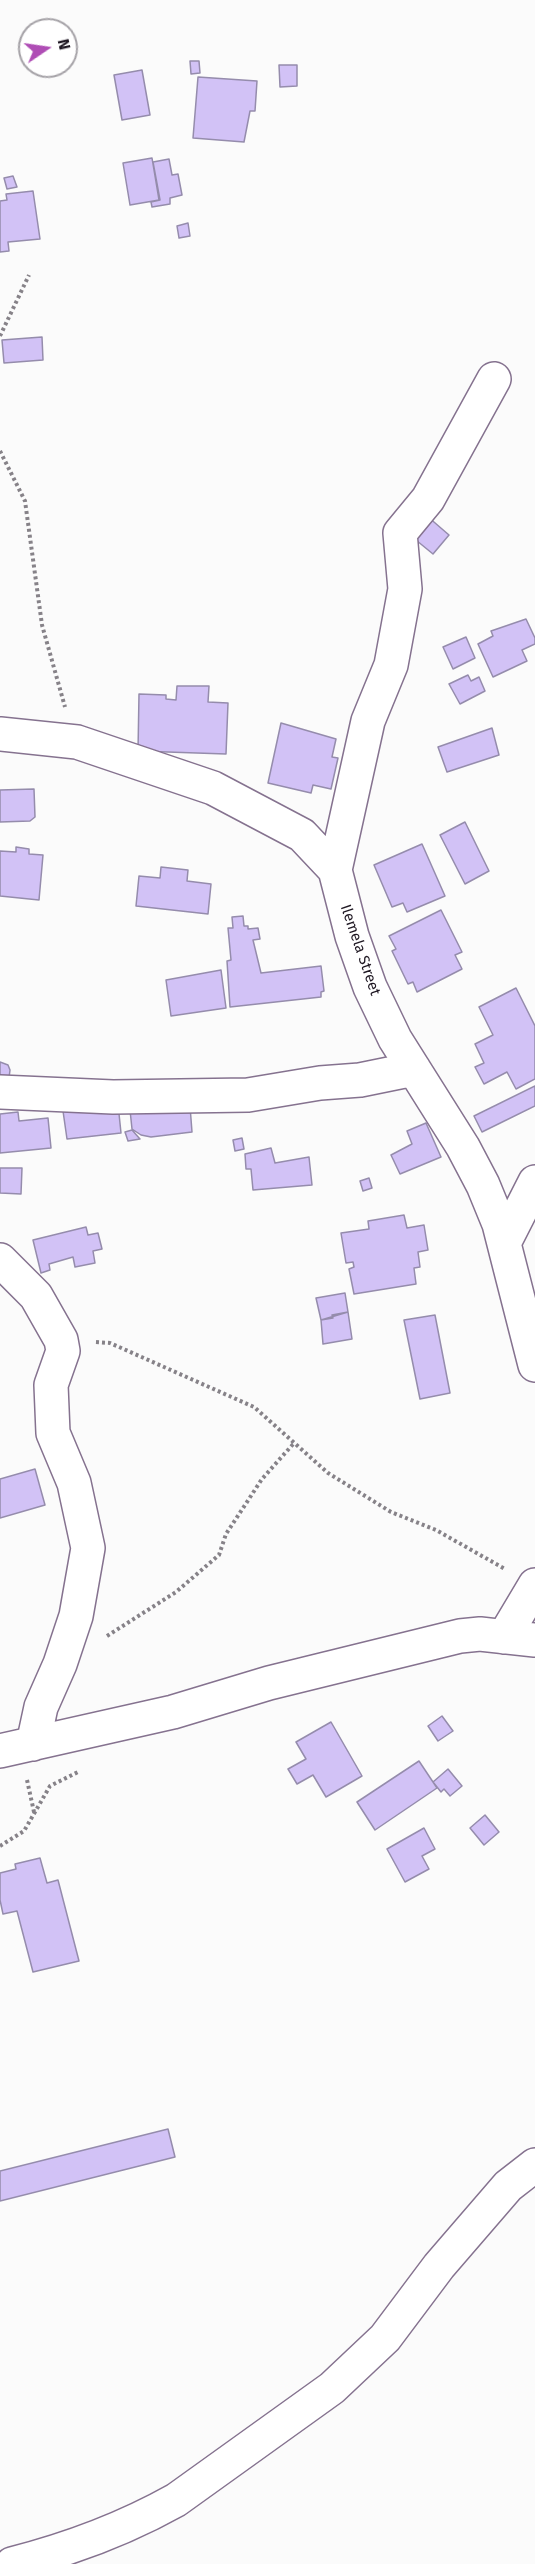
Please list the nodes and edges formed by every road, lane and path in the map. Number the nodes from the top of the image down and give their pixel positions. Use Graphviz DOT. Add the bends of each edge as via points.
graph roads {
  1 [pos="29,275"];
  2 [pos="0,336"];
  3 [pos="494,379"];
  4 [pos="0,451"];
  5 [pos="0,734"];
  6 [pos="77,742"];
  7 [pos="335,870"];
  8 [pos="414,1069"];
  9 [pos="0,1092"];
  10 [pos="532,1196"];
  11 [pos="504,1243"];
  12 [pos="0,1260"];
  13 [pos="61,1340"];
  14 [pos="535,1365"];
  15 [pos="295,1442"];
  16 [pos="535,1585"];
  17 [pos="519,1639"];
  18 [pos="60,1664"];
  19 [pos="33,1744"];
  20 [pos="0,1751"];
  21 [pos="84,1770"];
  22 [pos="0,1846"];
  23 [pos="535,2164"];
  24 [pos="12,2564"];
  1 -- 2 [label="path"];
  3 -- 7 [label="street" via="428,499 400,533 405,589 391,665 368,722"];
  4 -- 6 [label="path" via="25,501 42,625"];
  5 -- 6 [label="street, Ilemela Street"];
  6 -- 7 [label="street, Ilemela Street" via="191,779 246,804 302,835"];
  7 -- 8 [label="street, Ilemela Street" via="370,987"];
  8 -- 9 [label="street" via="248,1095 113,1097"];
  8 -- 11 [label="street, Ilemela Street" via="483,1185"];
  10 -- 11 [label="street"];
  11 -- 14 [label="street, Ilemela Street"];
  12 -- 13 [label="street" via="36,1296"];
  13 -- 15 [label="path" via="110,1343 140,1356 254,1407"];
  13 -- 18 [label="street" via="63,1351 51,1385 53,1433 74,1483 88,1548 76,1616"];
  15 -- 16 [label="path" via="328,1473 391,1512 436,1530"];
  15 -- 18 [label="path" via="262,1479 226,1534 219,1555 176,1592"];
  16 -- 17 [label="street"];
  17 -- 19 [label="street" via="480,1634 460,1636 269,1683 173,1712"];
  18 -- 19 [label="street" via="41,1707"];
  19 -- 20 [label="street"];
  21 -- 22 [label="path" via="50,1786 24,1831"];
  23 -- 24 [label="street" via="508,2186 439,2266 386,2338 332,2388 162,2508 44,2556"];
}
